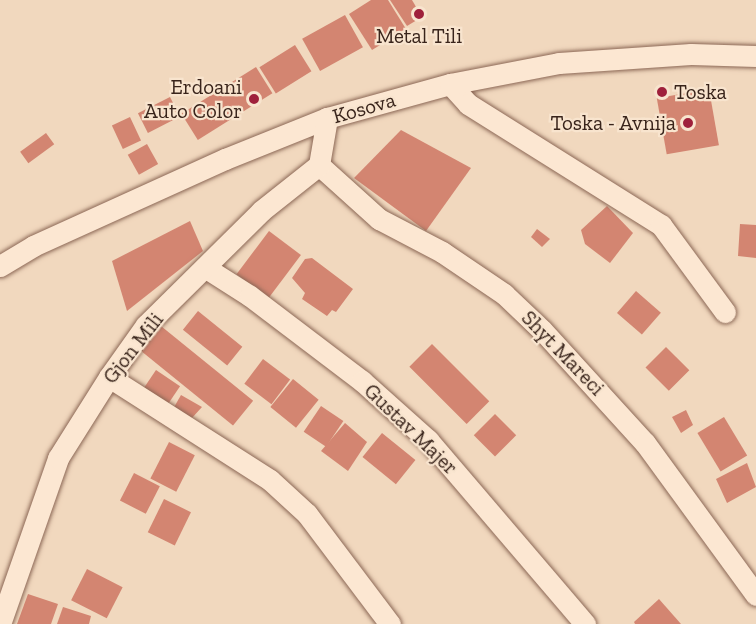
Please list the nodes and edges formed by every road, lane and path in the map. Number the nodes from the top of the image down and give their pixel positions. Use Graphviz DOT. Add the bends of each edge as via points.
graph roads {
  1 [pos="756,56"];
  2 [pos="450,84"];
  3 [pos="327,118"];
  4 [pos="319,165"];
  5 [pos="0,266"];
  6 [pos="206,268"];
  7 [pos="725,312"];
  8 [pos="109,377"];
  9 [pos="756,595"];
  10 [pos="0,624"];
  11 [pos="390,624"];
  12 [pos="585,624"];
  1 -- 2 [label="street, Kosova" via="691,54 559,63"];
  2 -- 3 [label="street, Kosova"];
  2 -- 7 [label="street" via="468,104 662,225"];
  3 -- 4 [label="street"];
  3 -- 5 [label="street, Kosova" via="225,159 33,246"];
  4 -- 6 [label="street, Gjon Mili" via="261,211"];
  4 -- 9 [label="street, Shyt Mareci" via="379,219 442,252 504,294 542,330 645,443"];
  6 -- 8 [label="street, Gjon Mili" via="146,325"];
  6 -- 12 [label="street, Gustav Majer" via="362,381 428,440"];
  8 -- 10 [label="street, Gjon Mili" via="58,458"];
  8 -- 11 [label="street" via="270,480 307,514"];
}
